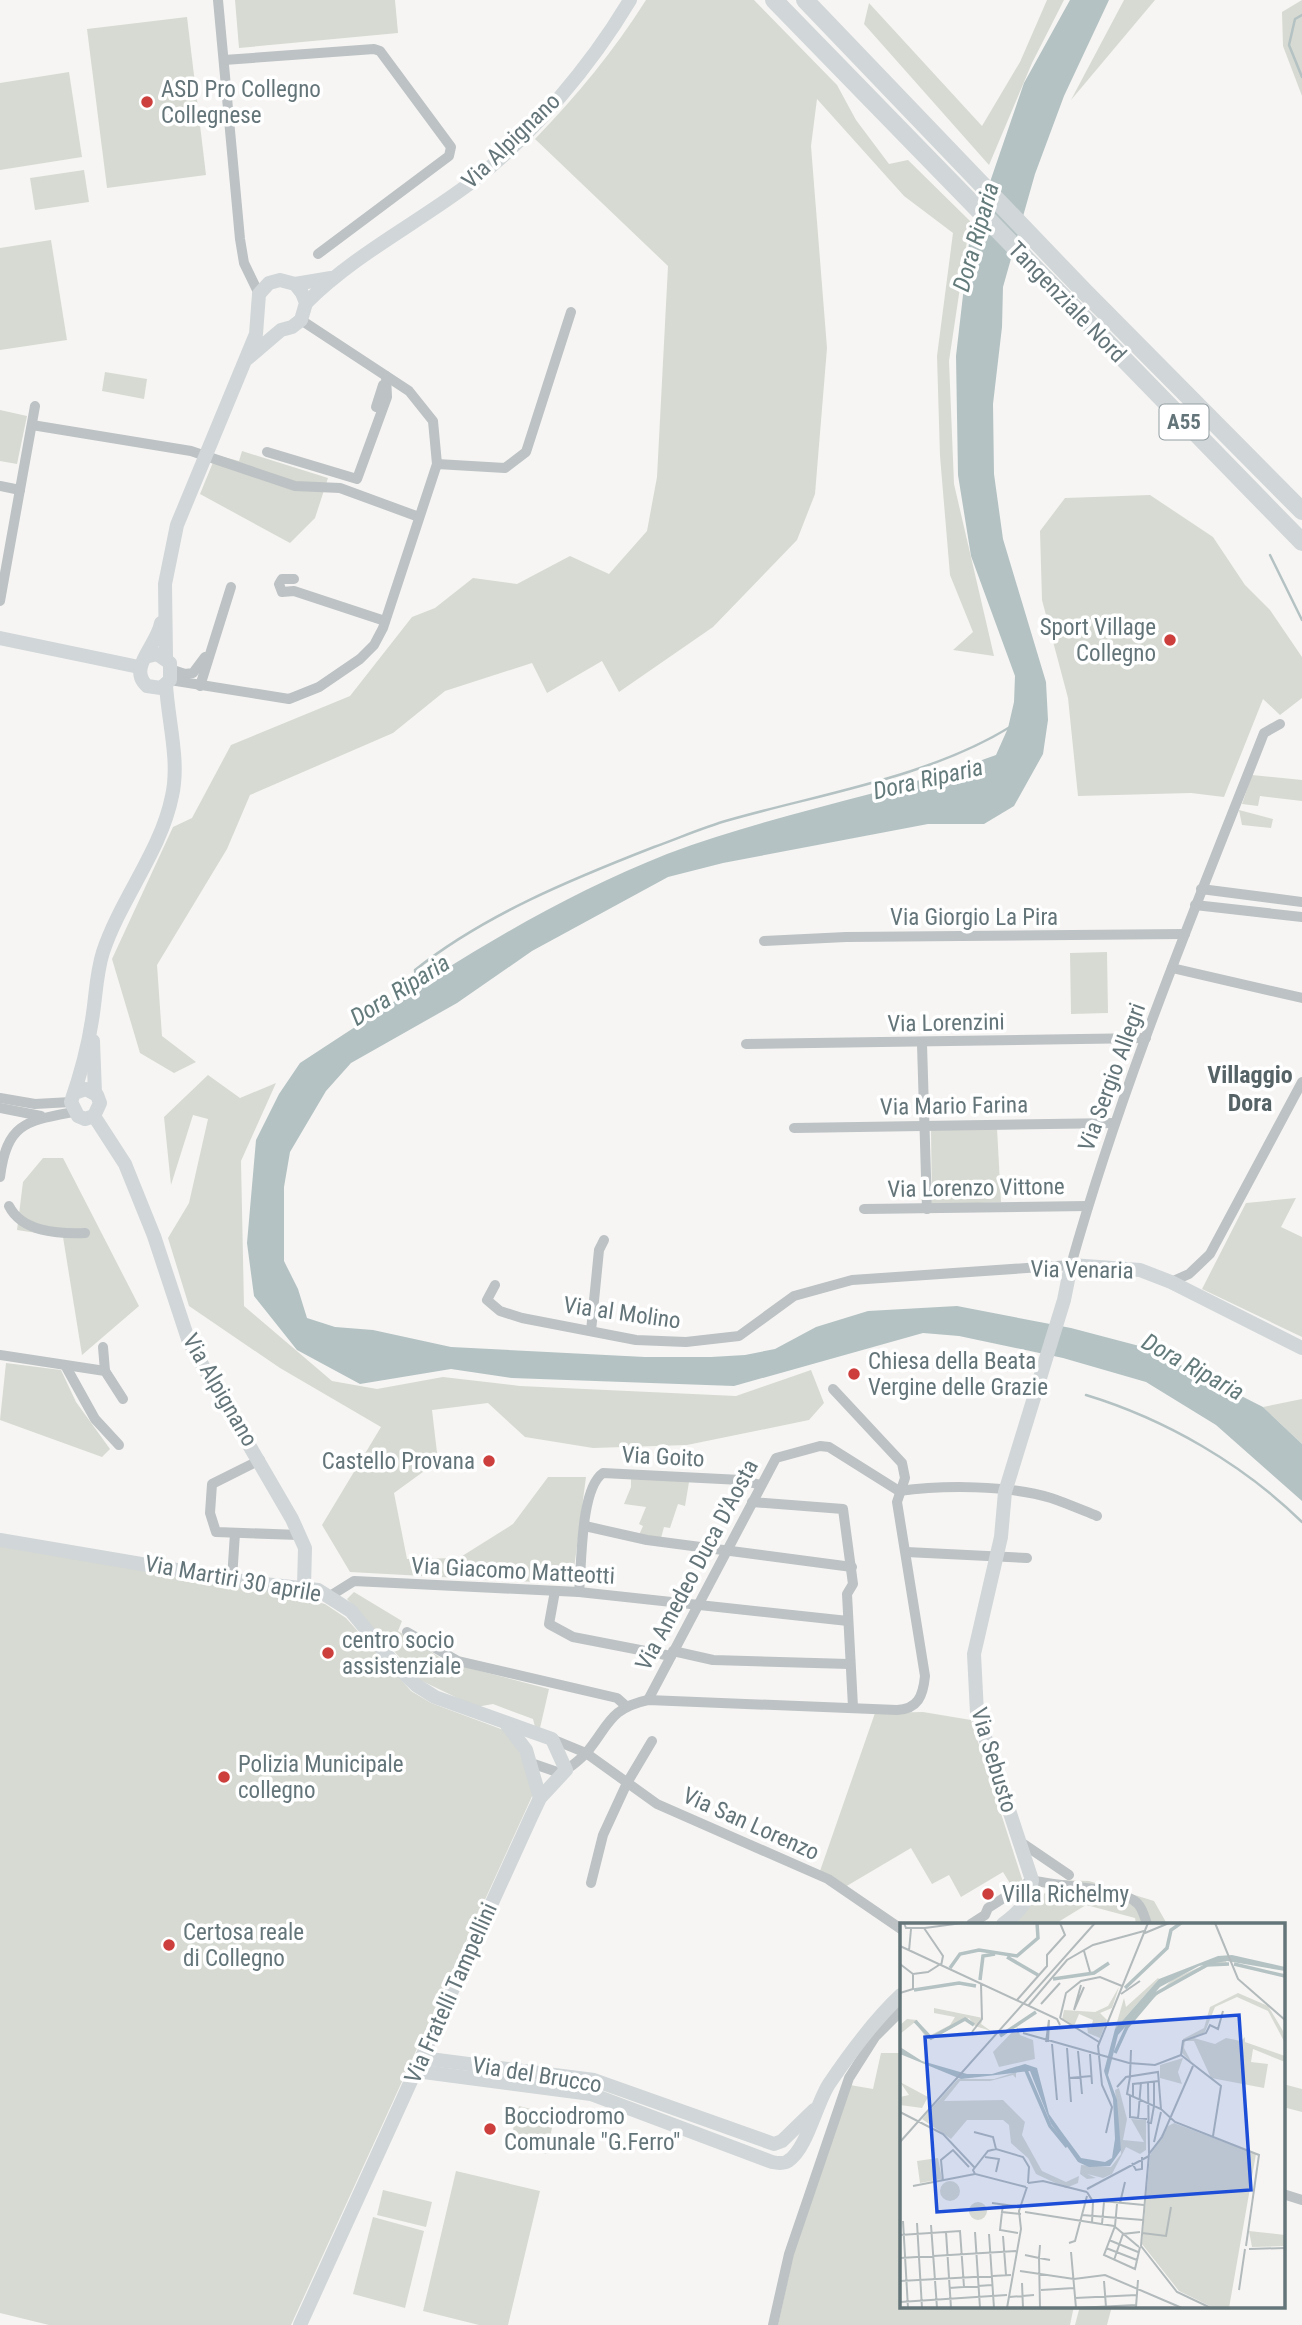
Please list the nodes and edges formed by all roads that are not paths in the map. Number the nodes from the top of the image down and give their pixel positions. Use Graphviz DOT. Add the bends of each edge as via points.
graph roads {
  1 [pos="218,0"];
  2 [pos="630,0"];
  3 [pos="774,0"];
  4 [pos="805,0"];
  5 [pos="223,60"];
  6 [pos="318,254"];
  7 [pos="331,278"];
  8 [pos="295,284"];
  9 [pos="264,288"];
  10 [pos="306,303"];
  11 [pos="571,312"];
  12 [pos="259,316"];
  13 [pos="301,320"];
  14 [pos="281,330"];
  15 [pos="247,359"];
  16 [pos="385,379"];
  17 [pos="36,406"];
  18 [pos="376,407"];
  19 [pos="32,425"];
  20 [pos="267,452"];
  21 [pos="204,456"];
  22 [pos="437,464"];
  23 [pos="0,486"];
  24 [pos="20,490"];
  25 [pos="1302,511"];
  26 [pos="419,517"];
  27 [pos="1302,542"];
  28 [pos="294,579"];
  29 [pos="232,587"];
  30 [pos="0,597"];
  31 [pos="164,605"];
  32 [pos="385,621"];
  33 [pos="0,638"];
  34 [pos="211,648"];
  35 [pos="144,661"];
  36 [pos="166,676"];
  37 [pos="200,686"];
  38 [pos="1280,724"];
  39 [pos="1201,889"];
  40 [pos="1302,902"];
  41 [pos="1195,905"];
  42 [pos="1302,917"];
  43 [pos="1185,934"];
  44 [pos="764,941"];
  45 [pos="1172,968"];
  46 [pos="1302,998"];
  47 [pos="92,1021"];
  48 [pos="1146,1038"];
  49 [pos="746,1044"];
  50 [pos="922,1044"];
  51 [pos="1302,1082"];
  52 [pos="95,1093"];
  53 [pos="0,1098"];
  54 [pos="73,1102"];
  55 [pos="0,1108"];
  56 [pos="94,1116"];
  57 [pos="50,1117"];
  58 [pos="1115,1123"];
  59 [pos="924,1126"];
  60 [pos="794,1128"];
  61 [pos="0,1177"];
  62 [pos="9,1206"];
  63 [pos="1088,1206"];
  64 [pos="864,1209"];
  65 [pos="927,1209"];
  66 [pos="85,1233"];
  67 [pos="604,1240"];
  68 [pos="1071,1265"];
  69 [pos="928,1275"];
  70 [pos="1171,1282"];
  71 [pos="495,1285"];
  72 [pos="591,1331"];
  73 [pos="103,1347"];
  74 [pos="1302,1348"];
  75 [pos="0,1355"];
  76 [pos="65,1365"];
  77 [pos="105,1371"];
  78 [pos="833,1389"];
  79 [pos="123,1399"];
  80 [pos="119,1445"];
  81 [pos="260,1460"];
  82 [pos="761,1485"];
  83 [pos="898,1491"];
  84 [pos="1005,1492"];
  85 [pos="752,1503"];
  86 [pos="1097,1516"];
  87 [pos="585,1526"];
  88 [pos="235,1532"];
  89 [pos="299,1535"];
  90 [pos="0,1540"];
  91 [pos="727,1550"];
  92 [pos="906,1552"];
  93 [pos="997,1555"];
  94 [pos="1027,1558"];
  95 [pos="852,1567"];
  96 [pos="232,1579"];
  97 [pos="304,1587"];
  98 [pos="555,1591"];
  99 [pos="579,1592"];
  100 [pos="330,1596"];
  101 [pos="698,1605"];
  102 [pos="848,1620"];
  103 [pos="407,1632"];
  104 [pos="672,1653"];
  105 [pos="849,1664"];
  106 [pos="648,1700"];
  107 [pos="626,1706"];
  108 [pos="853,1707"];
  109 [pos="505,1723"];
  110 [pos="552,1739"];
  111 [pos="652,1741"];
  112 [pos="586,1753"];
  113 [pos="531,1763"];
  114 [pos="564,1772"];
  115 [pos="627,1783"];
  116 [pos="540,1798"];
  117 [pos="1019,1841"];
  118 [pos="1069,1875"];
  119 [pos="1032,1880"];
  120 [pos="591,1883"];
  121 [pos="973,1923"];
  122 [pos="1004,1923"];
  123 [pos="1147,1923"];
  124 [pos="900,1927"];
  125 [pos="900,1996"];
  126 [pos="900,2012"];
  127 [pos="419,2065"];
  128 [pos="814,2110"];
  129 [pos="1284,2194"];
  130 [pos="1302,2200"];
  131 [pos="300,2325"];
  132 [pos="773,2325"];
  1 -- 5 [label="street"];
  2 -- 7 [label="street, Via Alpignano" via="610,35 570,84 483,172"];
  3 -- 27 [label="highway, Tangenziale Nord / A55"];
  4 -- 25 [label="highway, Tangenziale Nord / A55"];
  5 -- 6 [label="street" via="380,51 451,147 449,156"];
  5 -- 9 [label="street" via="244,263"];
  7 -- 8 [label="street"];
  7 -- 10 [label="street, Via Alpignano"];
  8 -- 9 [label="street" via="280,280"];
  8 -- 10 [label="street"];
  9 -- 12 [label="street" via="257,304"];
  10 -- 13 [label="street"];
  11 -- 22 [label="street" via="526,452 505,468"];
  12 -- 14 [label="street"];
  12 -- 15 [label="street"];
  13 -- 14 [label="street"];
  13 -- 16 [label="street"];
  14 -- 15 [label="street"];
  15 -- 21 [label="street"];
  16 -- 18 [label="street"];
  16 -- 20 [label="street" via="387,397 357,479"];
  16 -- 22 [label="street" via="409,391 433,421"];
  17 -- 19 [label="street"];
  19 -- 21 [label="street"];
  19 -- 24 [label="street"];
  21 -- 26 [label="street" via="295,486 340,488"];
  21 -- 31 [label="street" via="177,525"];
  22 -- 26 [label="street"];
  23 -- 24 [label="street"];
  24 -- 30 [label="street"];
  26 -- 32 [label="street"];
  28 -- 32 [label="street" via="282,579 282,592 293,591"];
  29 -- 34 [label="street"];
  31 -- 35 [label="street" via="159,635"];
  31 -- 36 [label="street"];
  32 -- 37 [label="street" via="374,645 360,659 303,695 289,699"];
  33 -- 35 [label="street"];
  34 -- 36 [label="street" via="193,673"];
  34 -- 37 [label="street"];
  35 -- 36 [label="street" via="157,654"];
  35 -- 36 [label="street" via="141,681"];
  36 -- 37 [label="street"];
  36 -- 47 [label="street" via="175,769 172,796 104,949"];
  38 -- 39 [label="street, Via Sergio Allegri" via="1264,733"];
  39 -- 40 [label="street"];
  39 -- 41 [label="street, Via Sergio Allegri"];
  41 -- 42 [label="street"];
  41 -- 43 [label="street, Via Sergio Allegri"];
  43 -- 44 [label="street, Via Giorgio La Pira"];
  43 -- 45 [label="street, Via Sergio Allegri"];
  45 -- 46 [label="street"];
  45 -- 48 [label="street, Via Sergio Allegri"];
  47 -- 52 [label="street"];
  47 -- 54 [label="street"];
  48 -- 50 [label="street, Via Lorenzini"];
  48 -- 58 [label="street, Via Sergio Allegri"];
  49 -- 50 [label="street, Via Lorenzini"];
  50 -- 59 [label="street"];
  51 -- 70 [label="street" via="1210,1254 1189,1274"];
  52 -- 54 [label="street" via="86,1089"];
  52 -- 56 [label="street" via="100,1104"];
  53 -- 54 [label="street" via="35,1104"];
  54 -- 56 [label="street" via="85,1119"];
  54 -- 57 [label="street"];
  55 -- 57 [label="street"];
  56 -- 81 [label="street, Via Alpignano" via="125,1164 189,1342"];
  57 -- 61 [label="street" via="23,1124 6,1150"];
  58 -- 59 [label="street, Via Mario Farina"];
  58 -- 63 [label="street, Via Sergio Allegri"];
  59 -- 60 [label="street, Via Mario Farina"];
  59 -- 65 [label="street"];
  62 -- 66 [label="street" via="14,1216 31,1226"];
  63 -- 65 [label="street, Via Lorenzo Vittone"];
  63 -- 68 [label="street, Via Sergio Allegri"];
  64 -- 65 [label="street, Via Lorenzo Vittone"];
  67 -- 72 [label="street" via="599,1250"];
  68 -- 69 [label="street, Via Venaria"];
  68 -- 70 [label="street, Via Venaria" via="1120,1266"];
  68 -- 84 [label="street, Via Sebusto"];
  69 -- 72 [label="street, Via al Molino" via="852,1280 794,1296 739,1336 686,1342 636,1340"];
  70 -- 74 [label="street, Via Venaria"];
  71 -- 72 [label="street, Via al Molino" via="487,1300 500,1311"];
  73 -- 77 [label="street"];
  75 -- 76 [label="street"];
  76 -- 77 [label="street"];
  76 -- 80 [label="street" via="95,1419"];
  77 -- 79 [label="street"];
  78 -- 83 [label="street" via="902,1463 905,1478"];
  81 -- 88 [label="street" via="212,1484 216,1532"];
  81 -- 89 [label="street, Via Alpignano"];
  82 -- 83 [label="street, Via Amedeo Duca D'Aosta" via="776,1458 820,1446 829,1447"];
  82 -- 85 [label="street, Via Amedeo Duca D'Aosta"];
  82 -- 87 [label="street, Via Goito" via="603,1473 593,1486"];
  83 -- 84 [label="street" via="960,1487"];
  83 -- 92 [label="street"];
  84 -- 86 [label="street" via="1049,1498"];
  84 -- 93 [label="street, Via Sebusto"];
  85 -- 91 [label="street, Via Amedeo Duca D'Aosta"];
  85 -- 95 [label="street" via="843,1509"];
  87 -- 91 [label="street"];
  87 -- 99 [label="street, Via Goito"];
  88 -- 89 [label="street"];
  88 -- 96 [label="street"];
  89 -- 97 [label="street, Via Alpignano" via="304,1548"];
  90 -- 96 [label="street, Via Martiri 30 aprile"];
  91 -- 95 [label="street"];
  91 -- 101 [label="street, Via Amedeo Duca D'Aosta"];
  92 -- 93 [label="street"];
  92 -- 108 [label="street" via="924,1690 909,1709"];
  93 -- 94 [label="street"];
  93 -- 117 [label="street, Via Sebusto" via="975,1644 973,1685 977,1713"];
  95 -- 102 [label="street"];
  96 -- 97 [label="street, Via Martiri 30 aprile"];
  97 -- 100 [label="street, Via Martiri 30 aprile"];
  98 -- 99 [label="street, Via Giacomo Matteotti"];
  98 -- 100 [label="street, Via Giacomo Matteotti" via="354,1581"];
  98 -- 104 [label="street" via="549,1625 573,1637"];
  99 -- 101 [label="street, Via Giacomo Matteotti"];
  100 -- 109 [label="street, Via Martiri 30 aprile" via="351,1611 416,1685 435,1697"];
  101 -- 102 [label="street, Via Giacomo Matteotti"];
  101 -- 104 [label="street, Via Amedeo Duca D'Aosta"];
  102 -- 105 [label="street"];
  103 -- 107 [label="street" via="458,1661 617,1698"];
  104 -- 105 [label="street" via="713,1660"];
  104 -- 106 [label="street, Via Amedeo Duca D'Aosta"];
  105 -- 108 [label="street"];
  106 -- 107 [label="street"];
  106 -- 108 [label="street"];
  107 -- 112 [label="street, Via Fratelli Tampellini" via="614,1714"];
  109 -- 110 [label="street, Via Martiri 30 aprile"];
  109 -- 113 [label="street" via="519,1738"];
  110 -- 112 [label="street, Via Martiri 30 aprile"];
  110 -- 114 [label="street"];
  111 -- 115 [label="street"];
  112 -- 114 [label="street, Via Fratelli Tampellini"];
  112 -- 115 [label="street, Via San Lorenzo"];
  113 -- 114 [label="street"];
  113 -- 116 [label="street"];
  114 -- 116 [label="street, Via Fratelli Tampellini"];
  115 -- 120 [label="street" via="603,1835"];
  115 -- 124 [label="street, Via San Lorenzo" via="676,1814 828,1879"];
  116 -- 127 [label="street, Via Fratelli Tampellini"];
  117 -- 118 [label="street"];
  117 -- 119 [label="street, Via Sebusto"];
  119 -- 121 [label="street"];
  119 -- 122 [label="street" via="1031,1896"];
  119 -- 123 [label="street" via="1125,1897 1138,1904"];
  125 -- 128 [label="street" via="856,2048"];
  126 -- 132 [label="street" via="875,2037 849,2078 789,2254"];
  127 -- 128 [label="street, Via del Brucco" via="594,2080 774,2144"];
  127 -- 128 [label="street, Via del Brucco" via="591,2094 776,2163 790,2160"];
  127 -- 131 [label="street, Via Fratelli Tampellini"];
  129 -- 130 [label="street"];
}
